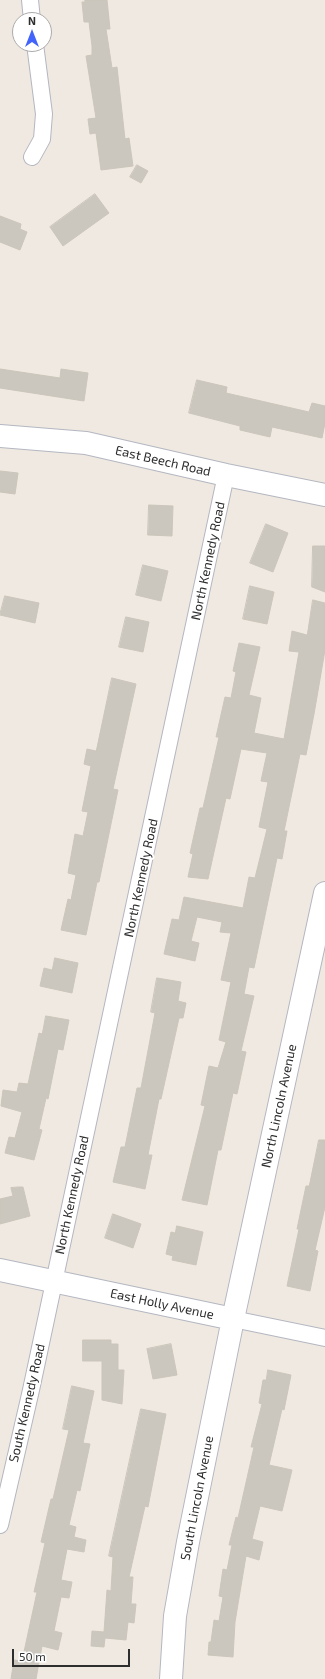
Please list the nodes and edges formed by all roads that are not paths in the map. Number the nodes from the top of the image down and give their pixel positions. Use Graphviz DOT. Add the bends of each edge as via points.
graph roads {
  1 [pos="30,0"];
  2 [pos="31,12"];
  3 [pos="36,52"];
  4 [pos="32,157"];
  5 [pos="0,436"];
  6 [pos="226,476"];
  7 [pos="325,495"];
  8 [pos="325,893"];
  9 [pos="0,1270"];
  10 [pos="54,1281"];
  11 [pos="233,1319"];
  12 [pos="325,1338"];
  13 [pos="2,1506"];
  14 [pos="0,1525"];
  15 [pos="171,1679"];
  1 -- 2 [label="street"];
  3 -- 4 [label="street" via="44,114 42,139"];
  5 -- 6 [label="street, East Beech Road" via="86,444"];
  6 -- 7 [label="street, East Beech Road"];
  6 -- 10 [label="street, North Kennedy Road"];
  8 -- 11 [label="street, North Lincoln Avenue"];
  9 -- 10 [label="street, East Holly Avenue"];
  10 -- 11 [label="street, East Holly Avenue"];
  10 -- 13 [label="street, South Kennedy Road"];
  11 -- 12 [label="street, East Holly Avenue"];
  11 -- 15 [label="street, South Lincoln Avenue" via="175,1616"];
  13 -- 14 [label="street, South Kennedy Road"];
}
